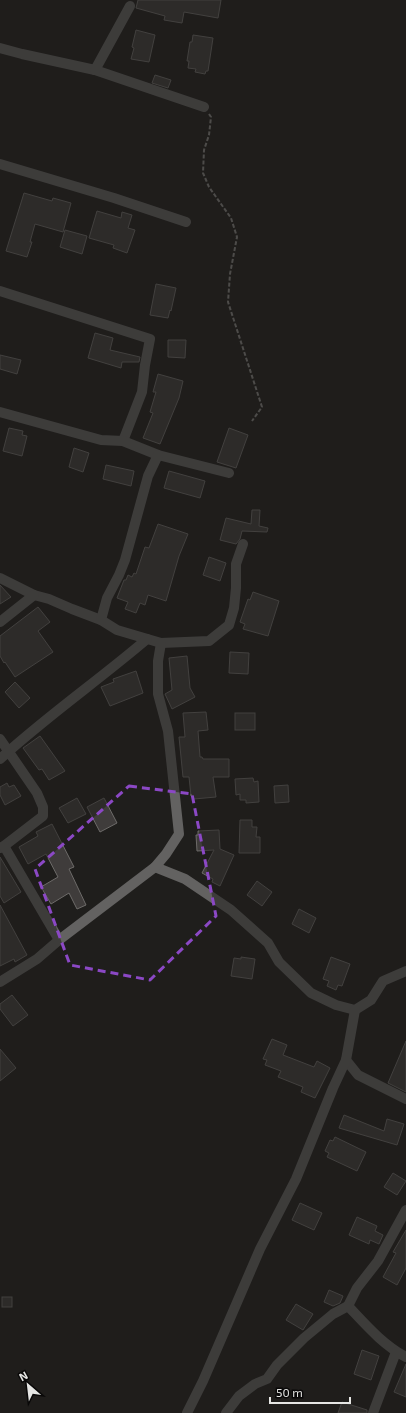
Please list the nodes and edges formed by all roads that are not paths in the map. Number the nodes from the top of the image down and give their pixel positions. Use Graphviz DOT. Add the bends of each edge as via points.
graph roads {
  1 [pos="130,6"];
  2 [pos="0,48"];
  3 [pos="94,70"];
  4 [pos="204,107"];
  5 [pos="0,164"];
  6 [pos="186,222"];
  7 [pos="0,291"];
  8 [pos="0,412"];
  9 [pos="123,441"];
  10 [pos="158,455"];
  11 [pos="229,473"];
  12 [pos="243,544"];
  13 [pos="0,578"];
  14 [pos="34,595"];
  15 [pos="101,620"];
  16 [pos="0,622"];
  17 [pos="147,639"];
  18 [pos="161,643"];
  19 [pos="0,739"];
  20 [pos="9,751"];
  21 [pos="0,759"];
  22 [pos="2,847"];
  23 [pos="155,867"];
  24 [pos="60,940"];
  25 [pos="406,971"];
  26 [pos="0,982"];
  27 [pos="355,1010"];
  28 [pos="346,1060"];
  29 [pos="406,1099"];
  30 [pos="406,1210"];
  31 [pos="348,1306"];
  32 [pos="396,1352"];
  33 [pos="406,1357"];
  34 [pos="187,1413"];
  35 [pos="226,1413"];
  36 [pos="373,1413"];
  1 -- 3 [label="street"];
  2 -- 3 [label="street"];
  3 -- 4 [label="street"];
  5 -- 6 [label="street"];
  7 -- 9 [label="street" via="150,339 142,392"];
  8 -- 9 [label="street" via="101,440"];
  9 -- 10 [label="street"];
  10 -- 11 [label="street"];
  10 -- 15 [label="street" via="148,476 126,560 107,598"];
  12 -- 18 [label="street" via="236,564 234,608 229,625 209,641"];
  13 -- 14 [label="street"];
  14 -- 15 [label="street"];
  14 -- 16 [label="street"];
  15 -- 17 [label="street" via="117,630"];
  17 -- 18 [label="street"];
  17 -- 20 [label="street"];
  18 -- 23 [label="street" via="158,694 168,731 179,834"];
  19 -- 20 [label="street"];
  20 -- 21 [label="street"];
  20 -- 22 [label="street" via="37,793 43,807 43,816"];
  22 -- 24 [label="street"];
  23 -- 24 [label="street"];
  23 -- 27 [label="street" via="185,880 232,910 268,943 279,962 311,993 336,1005"];
  24 -- 26 [label="street" via="30,964"];
  25 -- 27 [label="street" via="383,981 371,1000"];
  27 -- 28 [label="street"];
  28 -- 29 [label="street" via="358,1075"];
  28 -- 34 [label="street" via="296,1179 260,1249"];
  30 -- 31 [label="street" via="378,1262 357,1288"];
  31 -- 32 [label="street"];
  31 -- 35 [label="street" via="333,1314 304,1338 267,1379 239,1396"];
  32 -- 33 [label="street"];
  32 -- 36 [label="street"];
}
